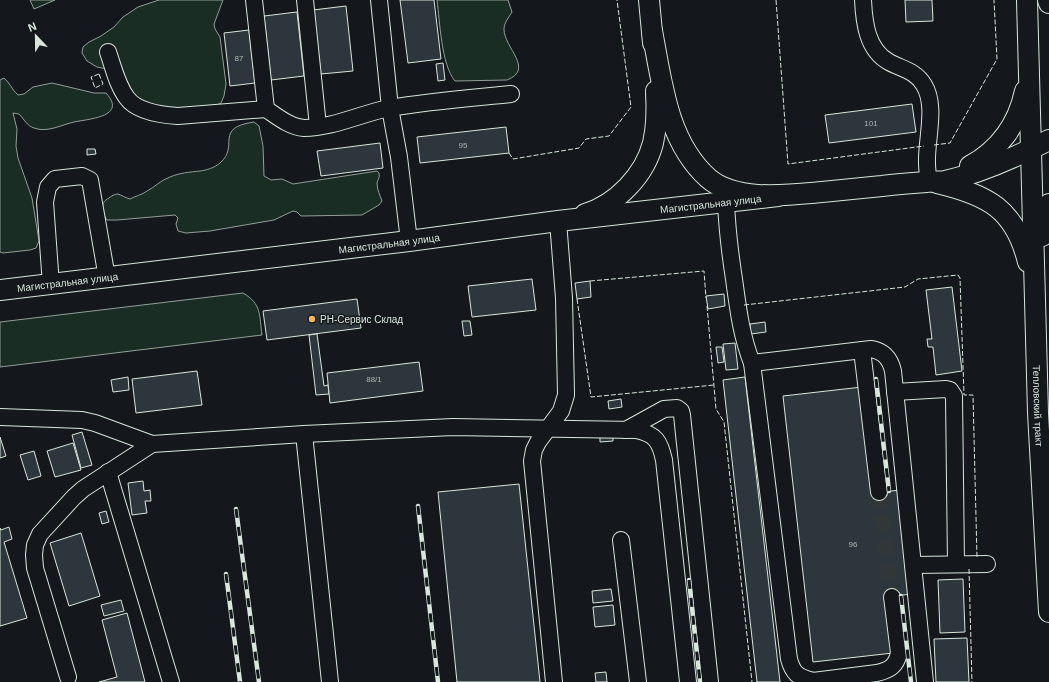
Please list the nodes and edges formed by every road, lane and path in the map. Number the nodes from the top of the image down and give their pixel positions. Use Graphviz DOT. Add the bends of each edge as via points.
graph roads {
  1 [pos="254,0"];
  2 [pos="305,0"];
  3 [pos="379,0"];
  4 [pos="649,0"];
  5 [pos="863,0"];
  6 [pos="1027,0"];
  7 [pos="1048,0"];
  8 [pos="1049,3"];
  9 [pos="652,31"];
  10 [pos="1028,47"];
  11 [pos="108,52"];
  12 [pos="511,94"];
  13 [pos="390,108"];
  14 [pos="266,109"];
  15 [pos="318,126"];
  16 [pos="1049,140"];
  17 [pos="1032,149"];
  18 [pos="929,182"];
  19 [pos="778,196"];
  20 [pos="726,202"];
  21 [pos="1049,204"];
  22 [pos="558,221"];
  23 [pos="409,241"];
  24 [pos="107,278"];
  25 [pos="51,284"];
  26 [pos="0,290"];
  27 [pos="1036,296"];
  28 [pos="862,350"];
  29 [pos="752,363"];
  30 [pos="896,392"];
  31 [pos="659,412"];
  32 [pos="0,417"];
  33 [pos="548,428"];
  34 [pos="626,430"];
  35 [pos="304,434"];
  36 [pos="152,444"];
  37 [pos="664,460"];
  38 [pos="108,472"];
  39 [pos="879,492"];
  40 [pos="1046,515"];
  41 [pos="621,540"];
  42 [pos="956,564"];
  43 [pos="987,564"];
  44 [pos="913,565"];
  45 [pos="892,597"];
  46 [pos="1049,612"];
  47 [pos="68,677"];
  48 [pos="860,679"];
  49 [pos="171,682"];
  50 [pos="330,682"];
  51 [pos="554,682"];
  52 [pos="638,682"];
  53 [pos="688,682"];
  54 [pos="710,682"];
  55 [pos="925,682"];
  1 -- 14 [label="lane"];
  2 -- 15 [label="lane"];
  3 -- 13 [label="lane"];
  4 -- 9 [label="main road"];
  5 -- 18 [label="lane" via="867,33 872,46 889,62 918,76 925,85 931,116 927,163"];
  6 -- 10 [label="main road"];
  7 -- 8 [label="main road"];
  9 -- 19 [label="main road" via="668,110 689,157 710,179 723,187 738,192"];
  9 -- 22 [label="main road" via="656,125 652,144 641,168 631,183 602,207"];
  10 -- 17 [label="main road"];
  10 -- 18 [label="main road" via="1025,92 1017,117 1005,137 976,163"];
  11 -- 14 [label="lane" via="126,98 143,109 178,116"];
  12 -- 13 [label="lane"];
  13 -- 15 [label="lane"];
  13 -- 23 [label="lane"];
  14 -- 15 [label="lane" via="297,127"];
  16 -- 17 [label="main road"];
  17 -- 18 [label="main road" via="964,176"];
  17 -- 27 [label="main road"];
  18 -- 19 [label="main road"];
  18 -- 27 [label="main road" via="983,198 1004,212 1015,226 1024,246"];
  19 -- 20 [label="main road, Магистральная улица"];
  20 -- 22 [label="main road, Магистральная улица"];
  20 -- 29 [label="lane" via="738,312 742,335"];
  21 -- 27 [label="main road" via="1042,232"];
  22 -- 23 [label="main road, Магистральная улица"];
  22 -- 33 [label="lane" via="564,298 566,395 561,411"];
  23 -- 24 [label="main road, Магистральная улица"];
  24 -- 25 [label="main road, Магистральная улица"];
  24 -- 25 [label="lane" via="90,180 82,176 62,178 55,179 48,187 45,202"];
  25 -- 26 [label="main road, Магистральная улица"];
  27 -- 40 [label="main road, Тепловский тракт" via="1038,413"];
  28 -- 29 [label="lane"];
  28 -- 30 [label="lane" via="878,350 888,358 892,364"];
  28 -- 39 [label="lane"];
  29 -- 48 [label="lane" via="791,668 804,679 813,681"];
  30 -- 42 [label="lane" via="950,390 954,396"];
  30 -- 44 [label="lane"];
  31 -- 34 [label="lane"];
  31 -- 37 [label="lane"];
  31 -- 54 [label="lane" via="677,408 682,414"];
  32 -- 36 [label="lane" via="82,420"];
  33 -- 34 [label="lane"];
  33 -- 35 [label="lane" via="453,427"];
  33 -- 51 [label="lane" via="534,450 532,461"];
  34 -- 37 [label="lane" via="636,430 656,438"];
  35 -- 36 [label="lane"];
  35 -- 50 [label="lane"];
  36 -- 38 [label="lane"];
  37 -- 53 [label="lane"];
  38 -- 47 [label="lane" via="74,497 40,534 35,545 35,568"];
  38 -- 49 [label="lane"];
  40 -- 46 [label="main road, Тепловский тракт"];
  41 -- 52 [label="lane"];
  42 -- 43 [label="lane"];
  42 -- 44 [label="lane"];
  44 -- 55 [label="lane"];
  45 -- 48 [label="lane" via="899,653 897,661 887,671"];
}
